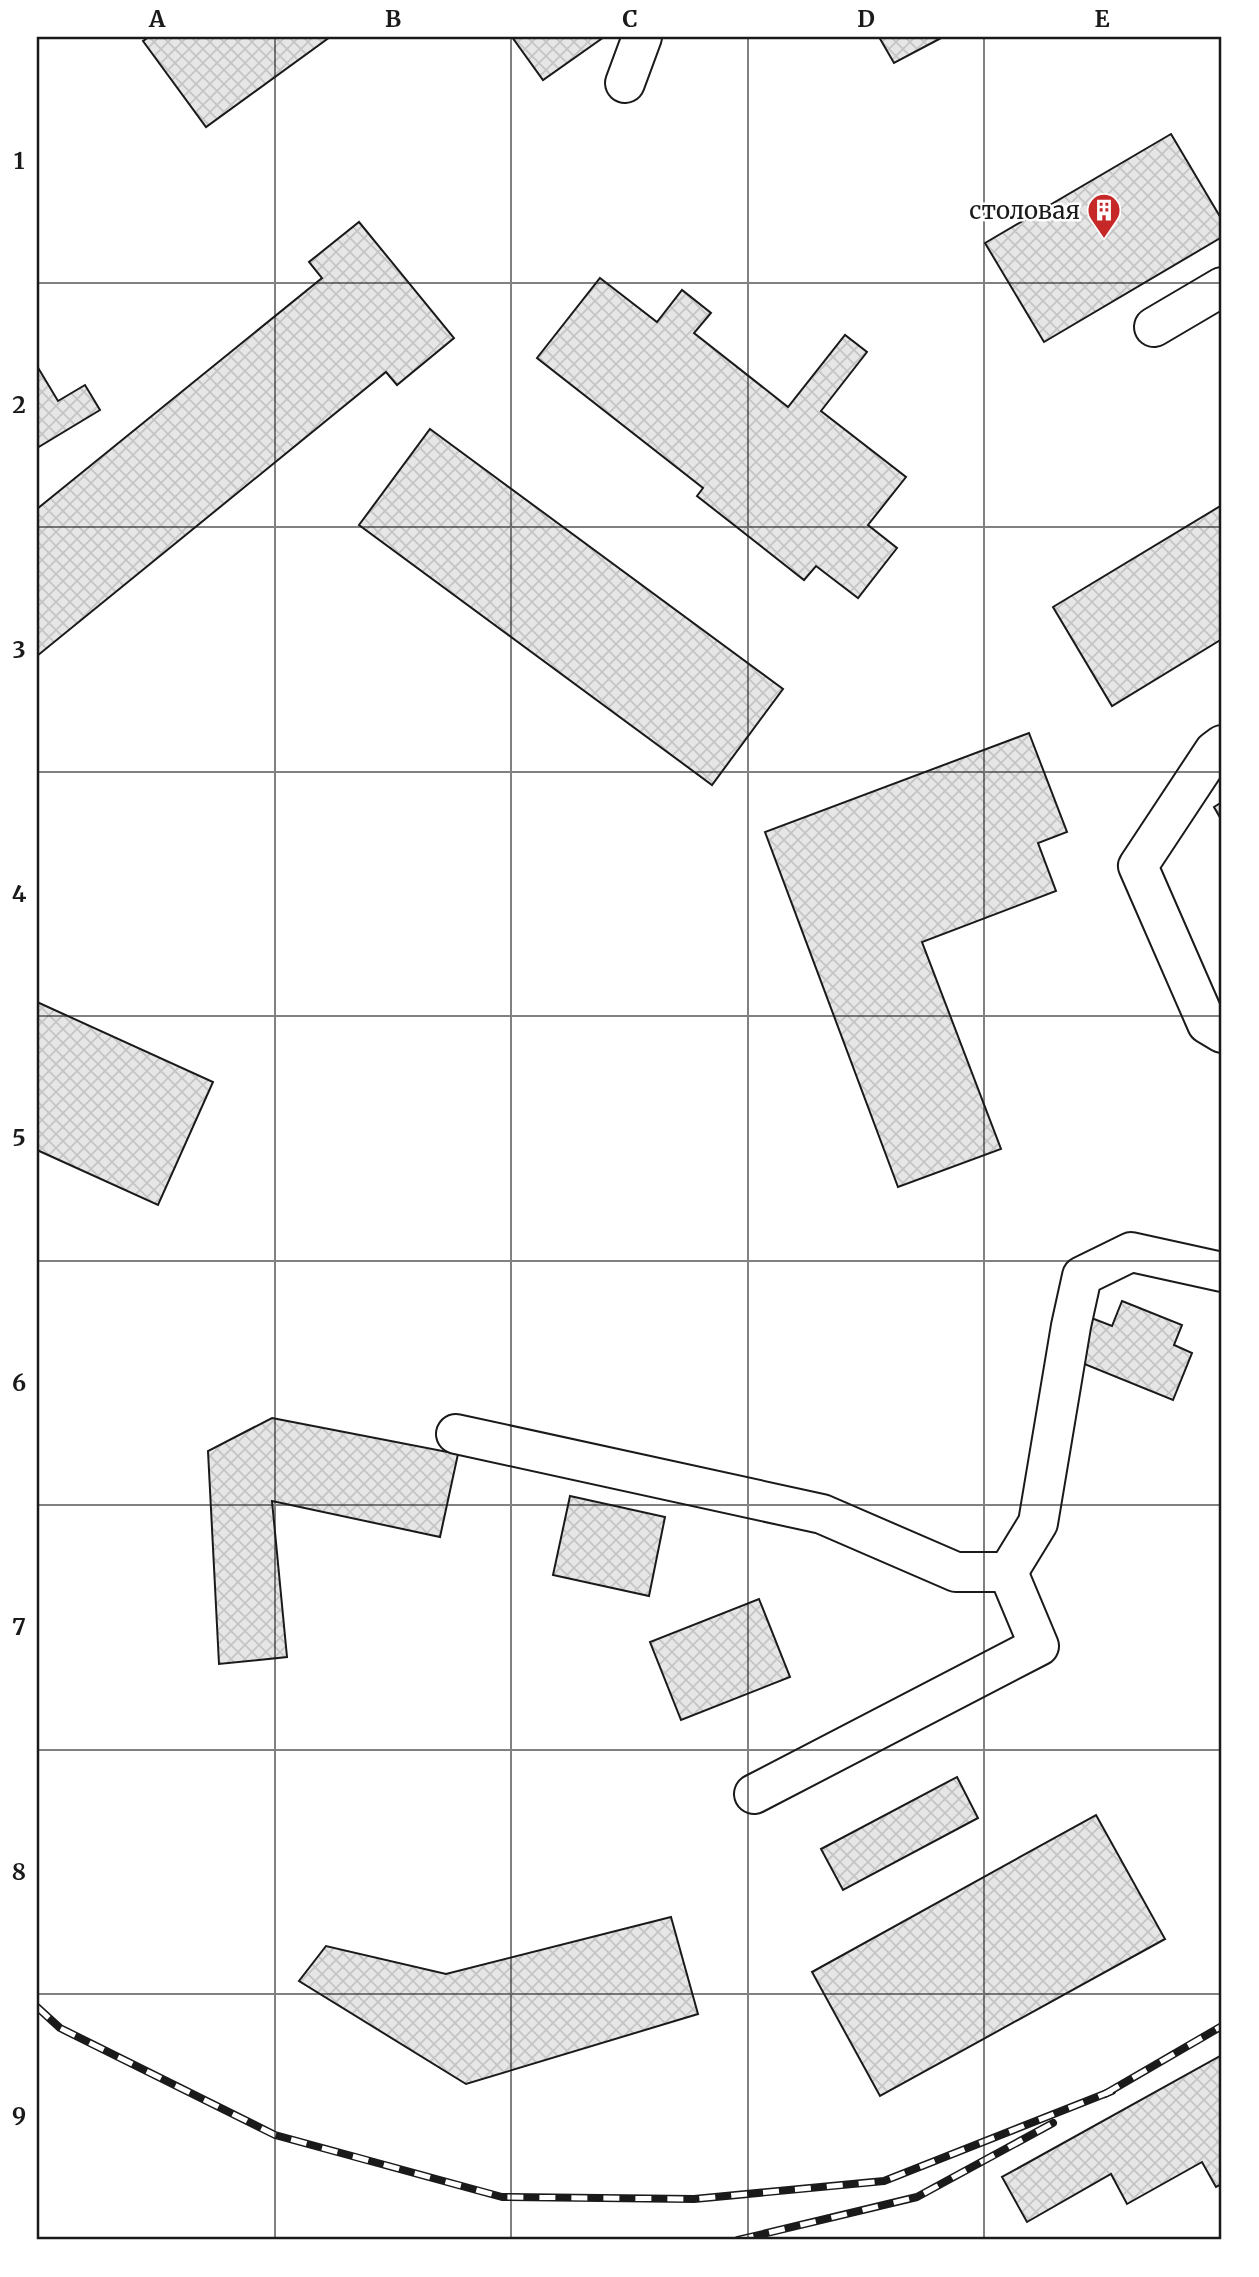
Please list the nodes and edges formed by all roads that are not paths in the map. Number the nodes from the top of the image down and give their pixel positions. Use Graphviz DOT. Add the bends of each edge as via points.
graph roads {
  1 [pos="642,37"];
  2 [pos="625,83"];
  3 [pos="1222,288"];
  4 [pos="1154,327"];
  5 [pos="1222,745"];
  6 [pos="1222,1033"];
  7 [pos="1222,1272"];
  8 [pos="456,1434"];
  9 [pos="1008,1572"];
  10 [pos="754,1794"];
  1 -- 2 [label="street"];
  3 -- 4 [label="street"];
  5 -- 6 [label="street" via="1138,866 1208,1024"];
  7 -- 9 [label="street" via="1131,1251 1082,1276 1038,1523"];
  8 -- 9 [label="street" via="822,1514 956,1572"];
  9 -- 10 [label="street" via="1039,1646"];
}
